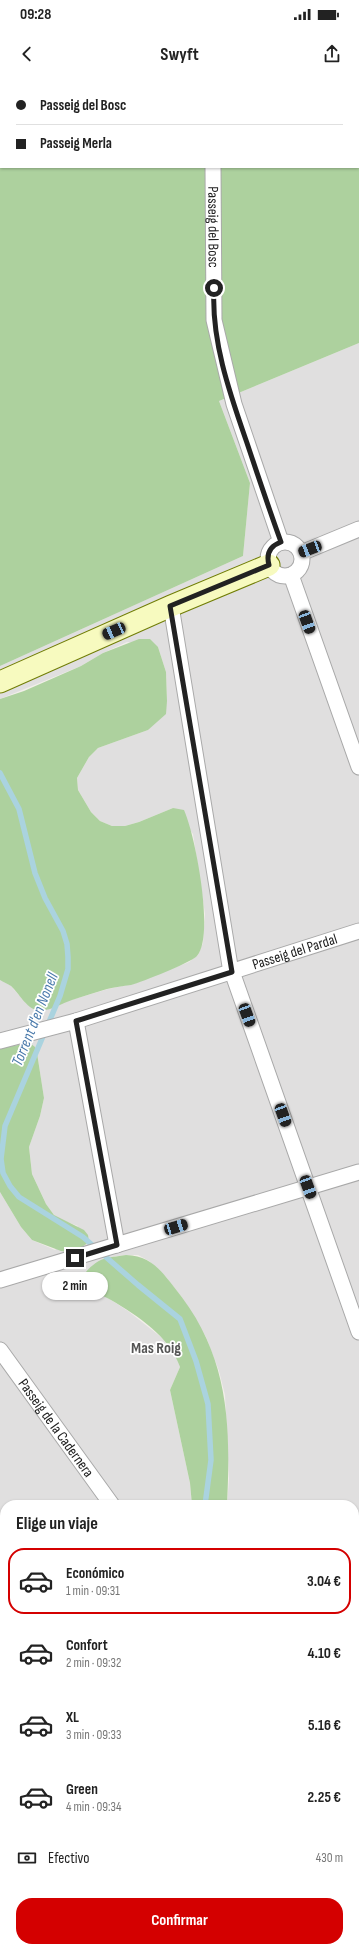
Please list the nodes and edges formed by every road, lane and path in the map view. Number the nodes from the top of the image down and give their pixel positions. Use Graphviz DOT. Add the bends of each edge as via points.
graph roads {
  1 [pos="213,168"];
  2 [pos="359,529"];
  3 [pos="281,542"];
  4 [pos="301,553"];
  5 [pos="269,565"];
  6 [pos="291,575"];
  7 [pos="170,606"];
  8 [pos="0,682"];
  9 [pos="359,767"];
  10 [pos="359,931"];
  11 [pos="232,972"];
  12 [pos="76,1021"];
  13 [pos="0,1042"];
  14 [pos="359,1172"];
  15 [pos="308,1187"];
  16 [pos="117,1245"];
  17 [pos="0,1280"];
  18 [pos="359,1332"];
  19 [pos="0,1350"];
  20 [pos="108,1500"];
  1 -- 3 [label="street, Passeig del Bosc" via="214,320 224,371"];
  2 -- 4 [label="street"];
  3 -- 4 [label="street" via="295,545"];
  3 -- 5 [label="street" via="269,551"];
  4 -- 6 [label="street" via="302,562"];
  5 -- 6 [label="street" via="278,574"];
  5 -- 7 [label="street"];
  6 -- 9 [label="street"];
  7 -- 8 [label="street"];
  7 -- 11 [label="street"];
  10 -- 11 [label="street, Passeig del Pardal"];
  11 -- 12 [label="street, Passeig del Pardal"];
  11 -- 15 [label="street"];
  12 -- 13 [label="street, Passeig del Pardal"];
  12 -- 16 [label="street"];
  14 -- 15 [label="street"];
  15 -- 16 [label="street"];
  15 -- 18 [label="street"];
  16 -- 17 [label="street"];
  19 -- 20 [label="street, Passeig de la Cadernera"];
}
